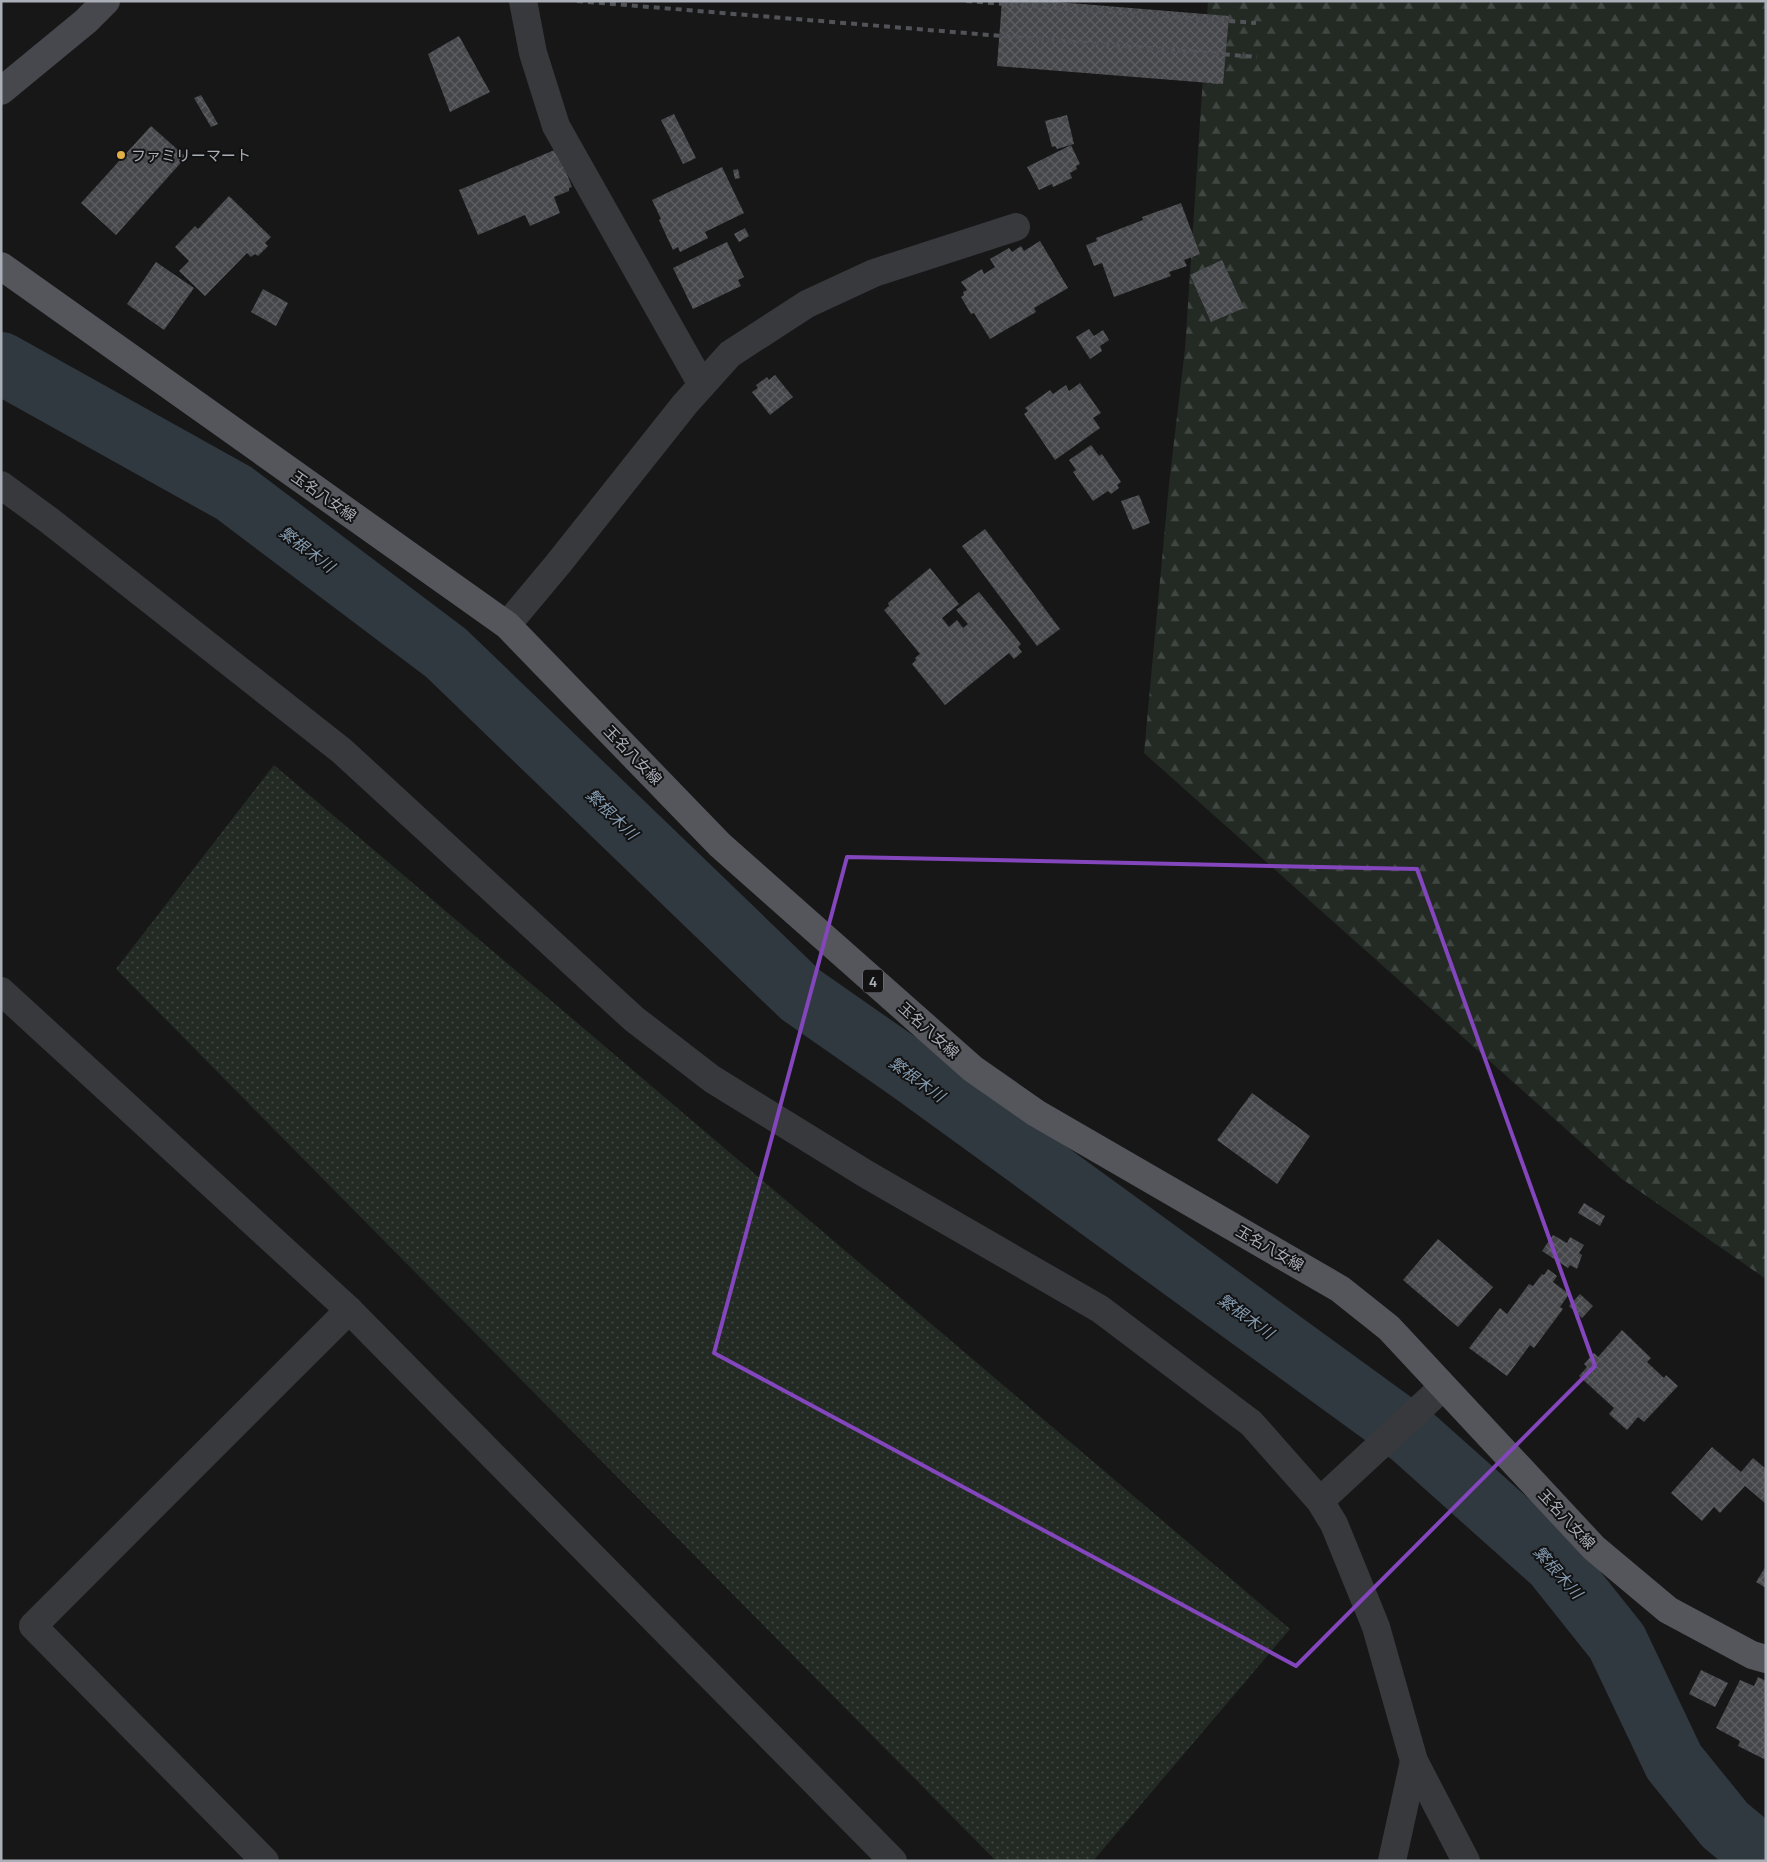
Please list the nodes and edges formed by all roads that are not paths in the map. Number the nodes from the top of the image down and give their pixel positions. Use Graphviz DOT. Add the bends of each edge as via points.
graph roads {
  1 [pos="106,1"];
  2 [pos="523,1"];
  3 [pos="1,91"];
  4 [pos="1016,227"];
  5 [pos="1,266"];
  6 [pos="702,385"];
  7 [pos="1,485"];
  8 [pos="507,625"];
  9 [pos="1,991"];
  10 [pos="348,1310"];
  11 [pos="1438,1392"];
  12 [pos="1327,1494"];
  13 [pos="1766,1659"];
  14 [pos="1414,1761"];
  15 [pos="265,1861"];
  16 [pos="893,1861"];
  17 [pos="1392,1861"];
  18 [pos="1466,1861"];
  1 -- 3 [label="street" via="86,22"];
  2 -- 6 [label="street" via="533,52 556,126"];
  4 -- 6 [label="street" via="874,274 806,304 730,354"];
  5 -- 8 [label="main road, 玉名八女線 / 4"];
  6 -- 8 [label="street"];
  7 -- 12 [label="street" via="50,520 342,751 634,1019 712,1079 866,1174 1100,1309 1251,1423"];
  8 -- 11 [label="main road, 玉名八女線 / 4" via="720,845 973,1069 1036,1113 1340,1289 1389,1328"];
  9 -- 10 [label="street"];
  10 -- 15 [label="street" via="33,1626"];
  10 -- 16 [label="street"];
  11 -- 12 [label="street"];
  11 -- 13 [label="main road, 玉名八女線 / 4" via="1594,1548 1660,1604 1752,1655"];
  12 -- 14 [label="street" via="1334,1524 1376,1627"];
  14 -- 17 [label="street"];
  14 -- 18 [label="street"];
}
